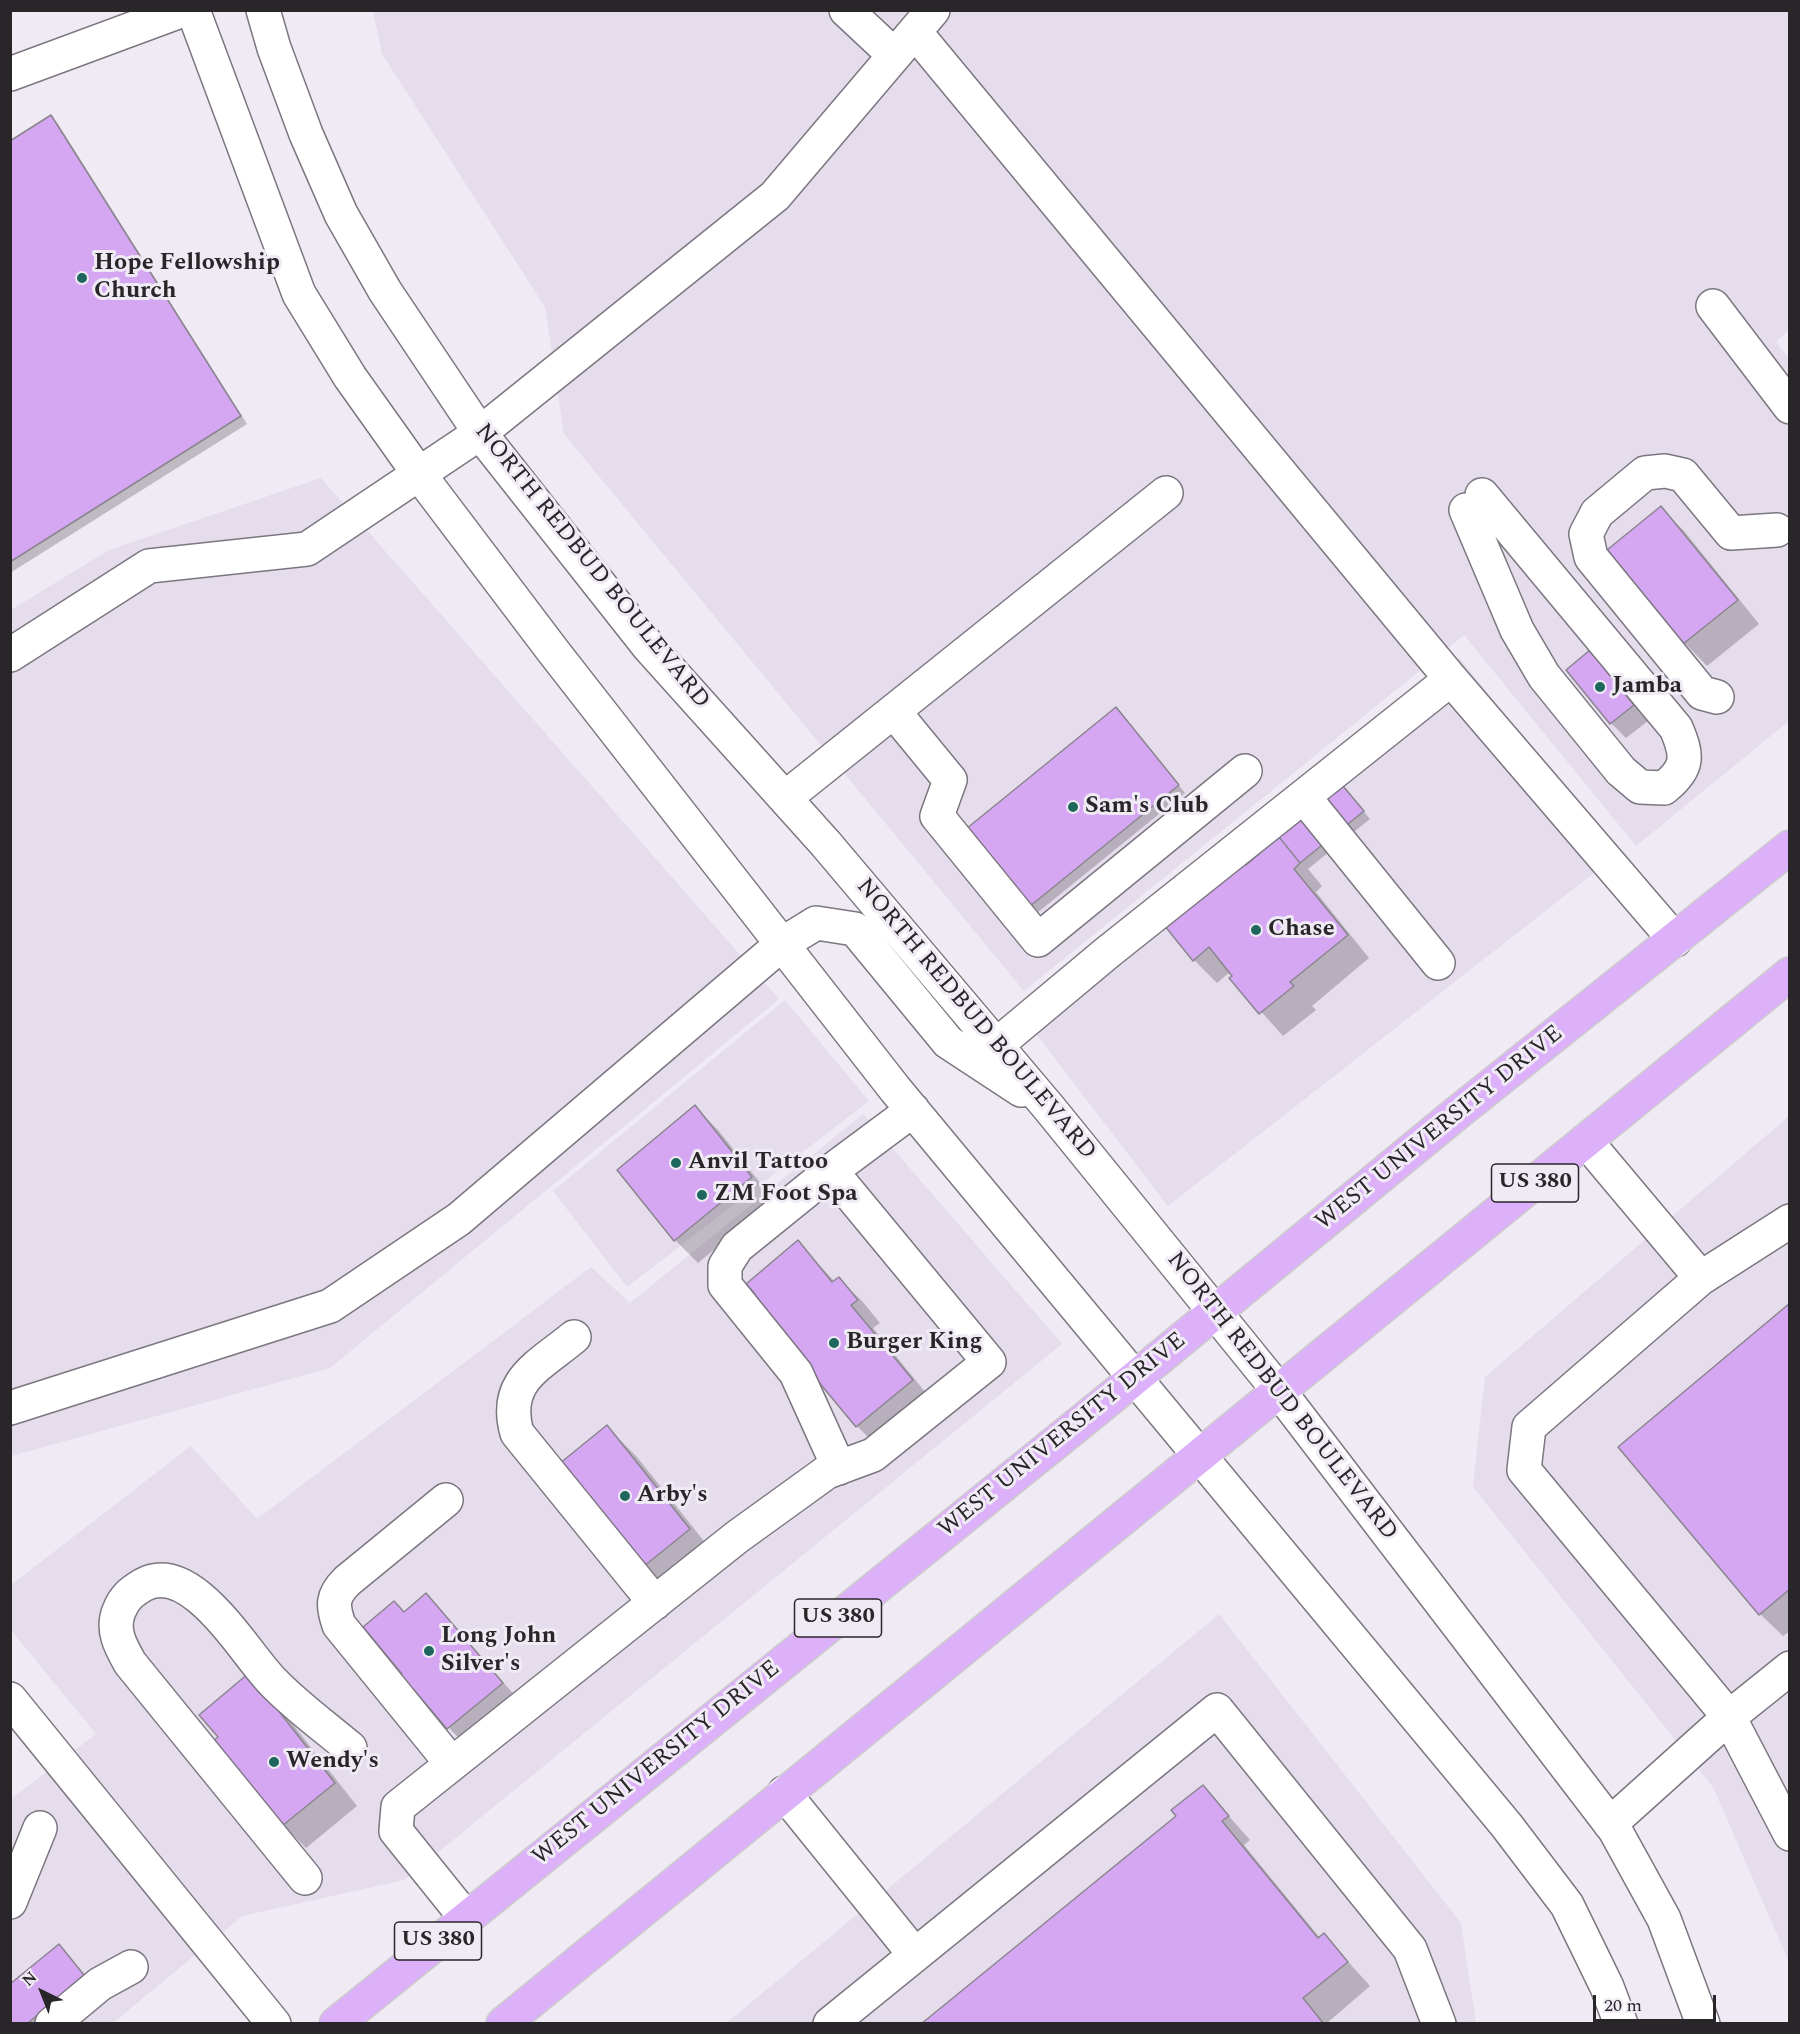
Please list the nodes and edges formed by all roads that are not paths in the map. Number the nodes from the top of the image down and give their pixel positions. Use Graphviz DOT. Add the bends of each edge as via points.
graph roads {
  1 [pos="183,10"];
  2 [pos="193,10"];
  3 [pos="263,10"];
  4 [pos="846,10"];
  5 [pos="914,33"];
  6 [pos="10,74"];
  7 [pos="1713,306"];
  8 [pos="1790,407"];
  9 [pos="480,433"];
  10 [pos="419,474"];
  11 [pos="1166,493"];
  12 [pos="1474,502"];
  13 [pos="1777,530"];
  14 [pos="10,655"];
  15 [pos="1451,679"];
  16 [pos="1716,697"];
  17 [pos="895,713"];
  18 [pos="1245,771"];
  19 [pos="1304,797"];
  20 [pos="785,798"];
  21 [pos="1790,847"];
  22 [pos="1675,940"];
  23 [pos="782,944"];
  24 [pos="1438,963"];
  25 [pos="1790,974"];
  26 [pos="987,1053"];
  27 [pos="913,1110"];
  28 [pos="1586,1141"];
  29 [pos="831,1171"];
  30 [pos="1790,1221"];
  31 [pos="1701,1278"];
  32 [pos="1216,1311"];
  33 [pos="574,1337"];
  34 [pos="1135,1378"];
  35 [pos="1279,1391"];
  36 [pos="10,1408"];
  37 [pos="1199,1454"];
  38 [pos="839,1468"];
  39 [pos="446,1500"];
  40 [pos="655,1603"];
  41 [pos="1790,1668"];
  42 [pos="10,1699"];
  43 [pos="1729,1717"];
  44 [pos="350,1748"];
  45 [pos="452,1764"];
  46 [pos="784,1792"];
  47 [pos="1610,1824"];
  48 [pos="40,1828"];
  49 [pos="1790,1834"];
  50 [pos="305,1878"];
  51 [pos="10,1902"];
  52 [pos="466,1918"];
  53 [pos="915,1955"];
  54 [pos="131,1967"];
  55 [pos="52,2024"];
  56 [pos="274,2024"];
  57 [pos="336,2024"];
  58 [pos="503,2024"];
  59 [pos="830,2024"];
  60 [pos="1439,2024"];
  61 [pos="1621,2024"];
  62 [pos="1703,2024"];
  1 -- 6 [label="street"];
  2 -- 10 [label="street" via="299,294 350,377"];
  3 -- 9 [label="street, NORTH REDBUD BOULEVARD" via="306,134 341,214 385,291"];
  4 -- 5 [label="street"];
  5 -- 9 [label="street" via="775,196"];
  5 -- 15 [label="street"];
  7 -- 8 [label="street"];
  9 -- 10 [label="street"];
  9 -- 20 [label="street, NORTH REDBUD BOULEVARD" via="649,647"];
  10 -- 14 [label="street" via="307,549 150,566"];
  10 -- 23 [label="street"];
  11 -- 17 [label="street"];
  12 -- 12 [label="street" via="1517,630 1544,676 1621,771 1640,787 1664,788 1681,774 1686,750 1676,728"];
  13 -- 16 [label="street" via="1731,533 1683,475 1665,471 1644,473 1597,513 1586,534 1591,557 1702,693"];
  15 -- 19 [label="street"];
  15 -- 22 [label="street"];
  17 -- 18 [label="street" via="950,780 937,816 1038,940"];
  17 -- 20 [label="street"];
  19 -- 24 [label="street"];
  19 -- 26 [label="street"];
  20 -- 26 [label="street, NORTH REDBUD BOULEVARD"];
  21 -- 22 [label="highway, WEST UNIVERSITY DRIVE / US 380"];
  22 -- 32 [label="highway, WEST UNIVERSITY DRIVE / US 380"];
  23 -- 26 [label="street, NORTH REDBUD BOULEVARD" via="816,923 855,929 948,1042"];
  23 -- 27 [label="street"];
  23 -- 36 [label="street, NORTH REDBUD BOULEVARD" via="459,1219 330,1306"];
  25 -- 28 [label="highway, US 380"];
  26 -- 32 [label="street, NORTH REDBUD BOULEVARD" via="1050,1109"];
  27 -- 29 [label="street"];
  27 -- 34 [label="street"];
  28 -- 31 [label="street"];
  28 -- 35 [label="highway, US 380"];
  29 -- 38 [label="street" via="737,1247 726,1266 725,1285 796,1373"];
  29 -- 38 [label="street" via="989,1362 873,1455"];
  30 -- 31 [label="street"];
  31 -- 43 [label="street" via="1529,1427 1524,1470"];
  32 -- 34 [label="highway, WEST UNIVERSITY DRIVE / US 380"];
  32 -- 35 [label="street, NORTH REDBUD BOULEVARD"];
  33 -- 40 [label="street" via="524,1377 514,1396 511,1414 517,1433"];
  34 -- 37 [label="street"];
  34 -- 52 [label="highway, WEST UNIVERSITY DRIVE / US 380"];
  35 -- 37 [label="highway, US 380"];
  35 -- 47 [label="street, NORTH REDBUD BOULEVARD"];
  37 -- 46 [label="highway, US 380"];
  37 -- 61 [label="street" via="1507,1826 1567,1905"];
  38 -- 40 [label="street" via="826,1472 737,1537"];
  39 -- 45 [label="street" via="347,1581 336,1592 332,1607 339,1625"];
  40 -- 45 [label="street"];
  41 -- 43 [label="street"];
  42 -- 56 [label="street"];
  43 -- 47 [label="street"];
  43 -- 49 [label="street"];
  44 -- 50 [label="street" via="273,1682 195,1593 168,1580 149,1582 128,1594 118,1613 117,1639 130,1663"];
  45 -- 52 [label="street" via="398,1807 396,1831"];
  46 -- 53 [label="street"];
  46 -- 58 [label="highway, US 380"];
  47 -- 62 [label="street, NORTH REDBUD BOULEVARD" via="1664,1919"];
  48 -- 51 [label="street"];
  52 -- 57 [label="highway, WEST UNIVERSITY DRIVE / US 380"];
  53 -- 59 [label="street"];
  53 -- 60 [label="street" via="1217,1710 1410,1949"];
  54 -- 55 [label="street" via="100,1984"];
}
